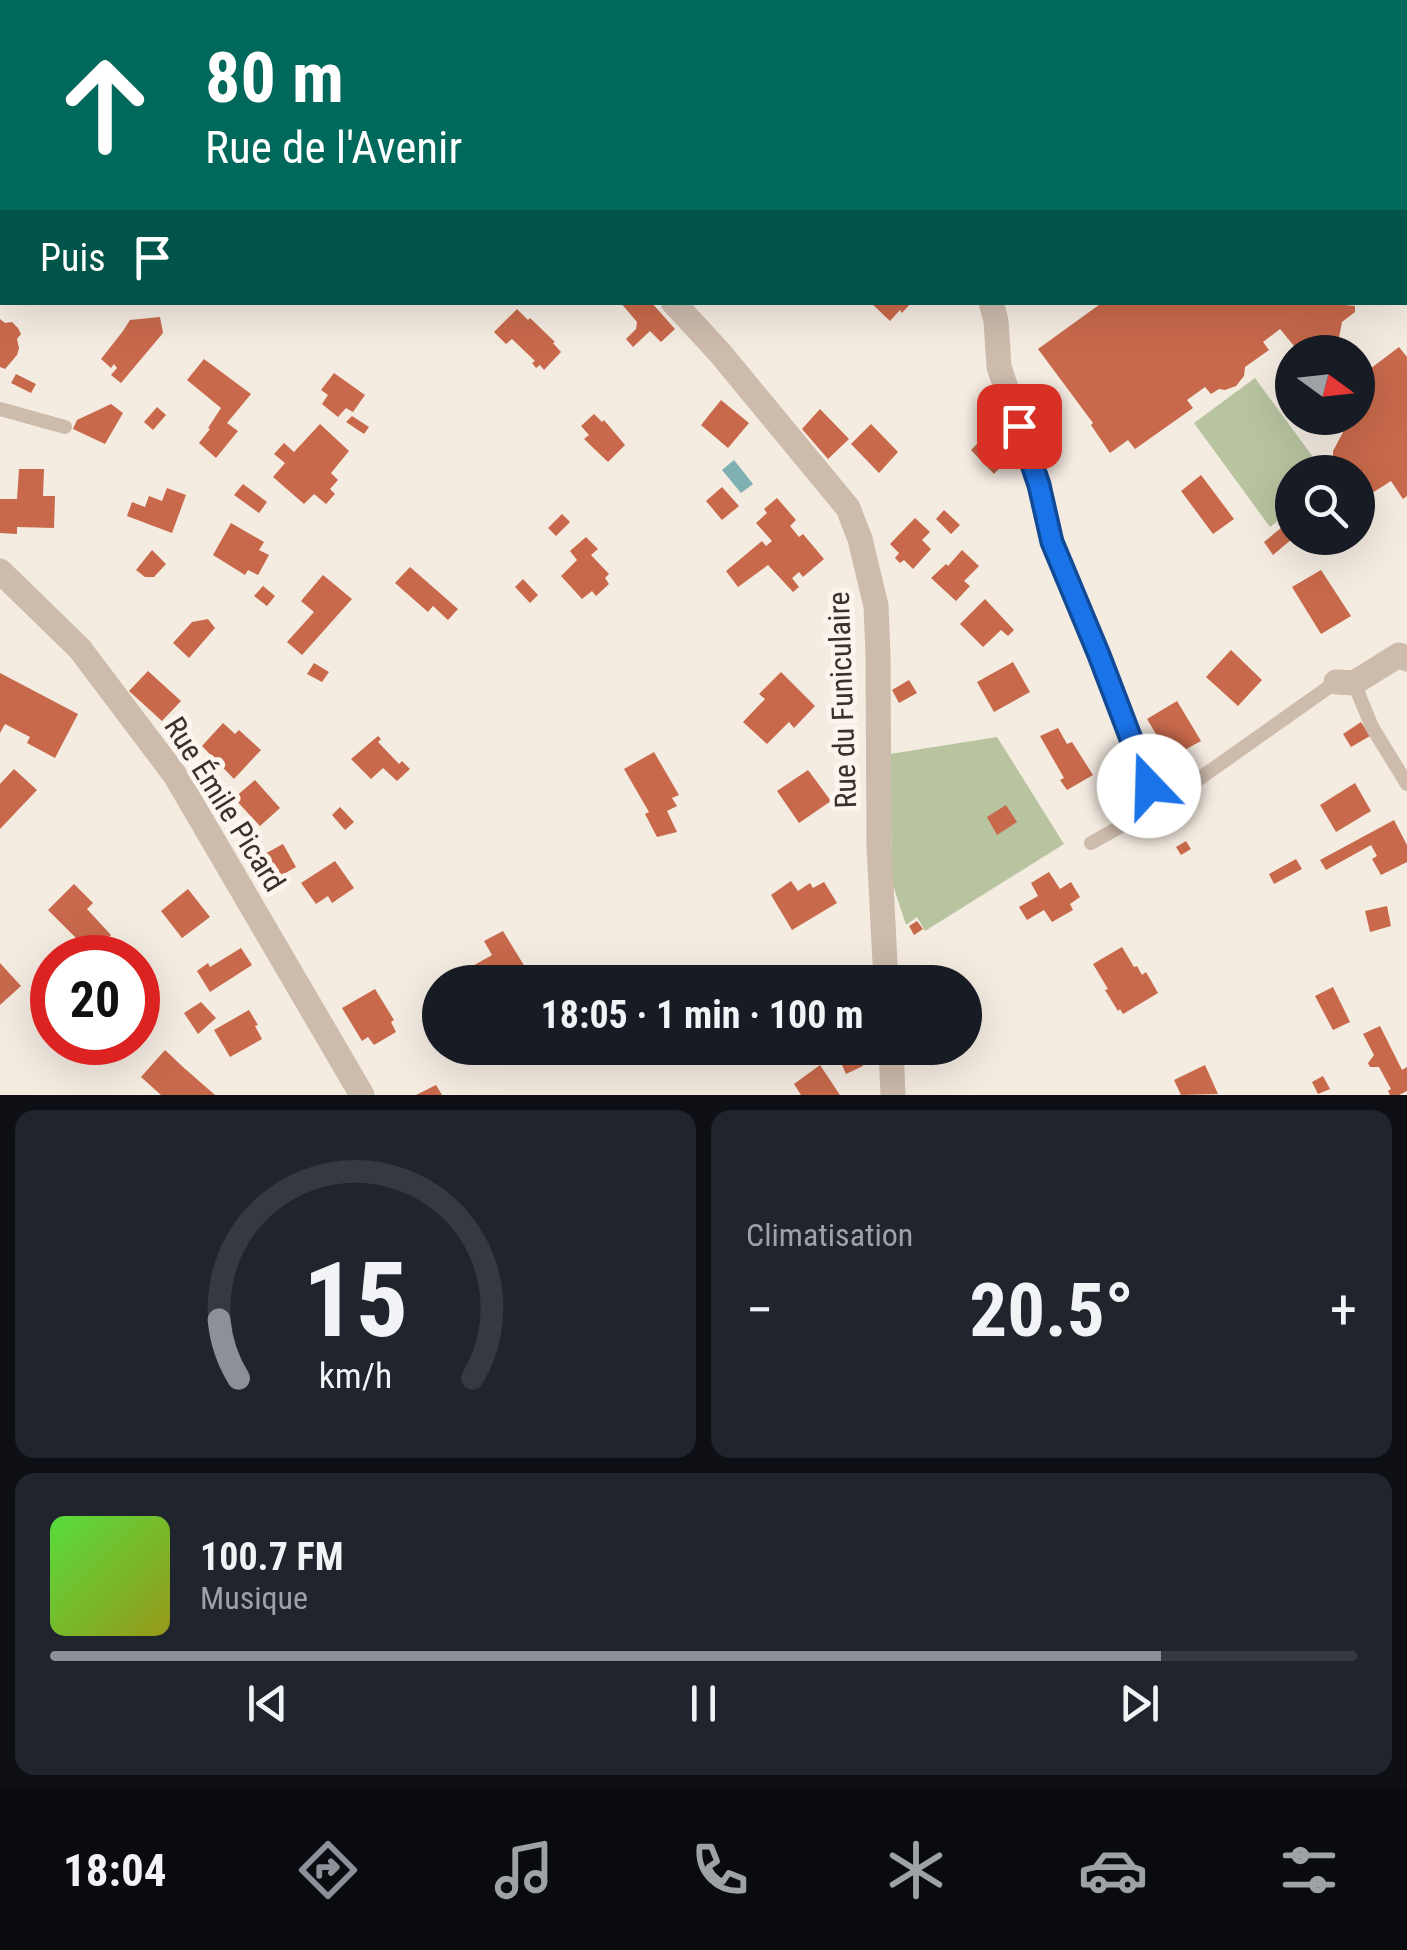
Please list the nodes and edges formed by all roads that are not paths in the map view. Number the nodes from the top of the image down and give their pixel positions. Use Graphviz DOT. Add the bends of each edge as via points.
graph roads {
  1 [pos="676,305"];
  2 [pos="993,305"];
  3 [pos="0,409"];
  4 [pos="65,428"];
  5 [pos="1039,485"];
  6 [pos="0,572"];
  7 [pos="1404,655"];
  8 [pos="1345,683"];
  9 [pos="1407,784"];
  10 [pos="1157,806"];
  11 [pos="1091,843"];
  12 [pos="885,965"];
  13 [pos="892,1065"];
  14 [pos="362,1095"];
  15 [pos="894,1095"];
  1 -- 12 [label="street, Rue du Funiculaire" via="848,508 860,539 876,606"];
  2 -- 5 [label="street" via="999,367"];
  3 -- 4 [label="lane"];
  5 -- 10 [label="lane" via="1052,542"];
  6 -- 14 [label="street, Rue Émile Picard" via="80,650 175,775"];
  7 -- 8 [label="street"];
  8 -- 9 [label="lane"];
  8 -- 10 [label="lane"];
  10 -- 11 [label="lane"];
  13 -- 15 [label="street"];
}
